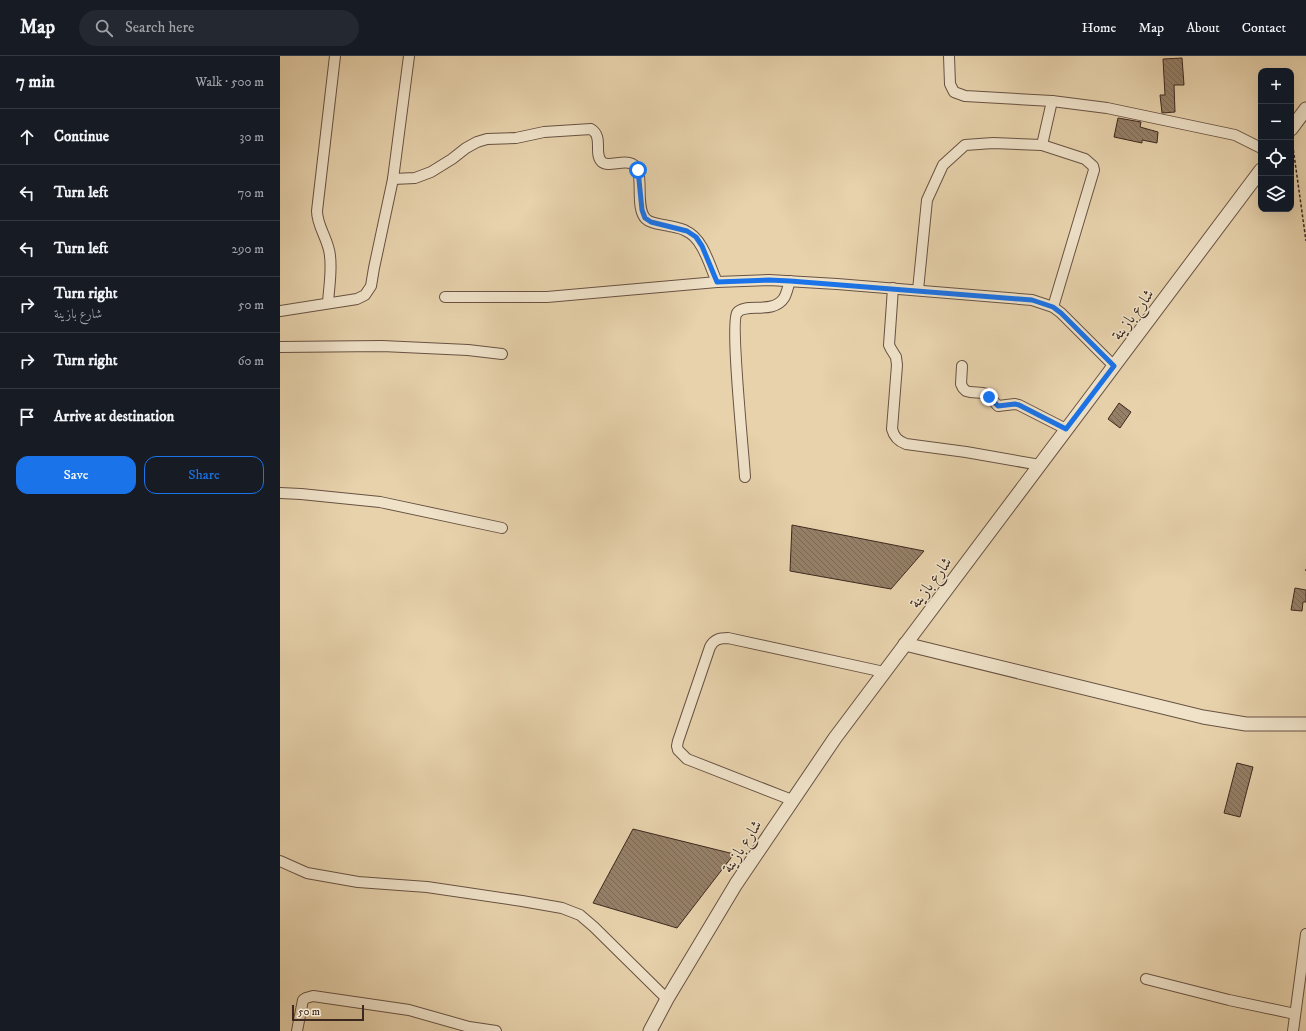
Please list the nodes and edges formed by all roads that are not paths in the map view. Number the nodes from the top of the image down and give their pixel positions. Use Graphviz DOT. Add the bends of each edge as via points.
graph roads {
  1 [pos="335,56"];
  2 [pos="409,56"];
  3 [pos="949,56"];
  4 [pos="1052,101"];
  5 [pos="1306,110"];
  6 [pos="1294,130"];
  7 [pos="1042,144"];
  8 [pos="1258,146"];
  9 [pos="1258,174"];
  10 [pos="393,179"];
  11 [pos="790,281"];
  12 [pos="717,282"];
  13 [pos="893,288"];
  14 [pos="918,290"];
  15 [pos="445,297"];
  16 [pos="328,303"];
  17 [pos="1053,307"];
  18 [pos="280,311"];
  19 [pos="280,347"];
  20 [pos="502,354"];
  21 [pos="962,366"];
  22 [pos="1114,366"];
  23 [pos="1066,429"];
  24 [pos="1040,465"];
  25 [pos="745,477"];
  26 [pos="280,493"];
  27 [pos="502,528"];
  28 [pos="905,644"];
  29 [pos="884,672"];
  30 [pos="1306,724"];
  31 [pos="792,800"];
  32 [pos="280,861"];
  33 [pos="1306,934"];
  34 [pos="1146,979"];
  35 [pos="667,999"];
  36 [pos="1295,1014"];
  37 [pos="296,1031"];
  38 [pos="496,1031"];
  39 [pos="650,1031"];
  40 [pos="1293,1031"];
  1 -- 16 [label="street" via="317,211 317,219 330,255"];
  2 -- 10 [label="street"];
  3 -- 4 [label="street" via="950,84 954,92 965,96"];
  4 -- 7 [label="street"];
  4 -- 8 [label="street" via="1106,108 1235,135"];
  5 -- 6 [label="street"];
  7 -- 14 [label="street" via="965,145 943,165 927,200"];
  7 -- 17 [label="street" via="1085,159 1094,170"];
  9 -- 22 [label="street, شارع بازينة"];
  10 -- 12 [label="street" via="415,178 431,172 477,142 544,132 591,129 598,139 602,162 627,162 638,170 645,218 651,222 687,231 696,237"];
  10 -- 16 [label="street" via="372,286 365,295 357,299"];
  11 -- 12 [label="street"];
  11 -- 13 [label="street"];
  11 -- 25 [label="street" via="781,302 771,307 744,309 735,316"];
  12 -- 15 [label="street" via="547,297"];
  13 -- 14 [label="street"];
  13 -- 24 [label="street" via="889,345 897,360 892,429 894,437 906,444"];
  14 -- 17 [label="street" via="1032,300"];
  16 -- 18 [label="street"];
  17 -- 22 [label="street"];
  19 -- 20 [label="street" via="382,346"];
  21 -- 23 [label="street" via="961,384 966,391 987,394 998,406 1019,405"];
  22 -- 23 [label="street, شارع بازينة"];
  23 -- 24 [label="street, شارع بازينة"];
  24 -- 28 [label="street, شارع بازينة"];
  26 -- 27 [label="street" via="380,502"];
  28 -- 29 [label="street, شارع بازينة"];
  28 -- 30 [label="street" via="1203,717 1246,724"];
  29 -- 31 [label="street, شارع بازينة"];
  29 -- 31 [label="street" via="728,638 720,638 712,643 682,726 678,750 687,759"];
  31 -- 35 [label="street, شارع بازينة" via="736,884"];
  32 -- 35 [label="street" via="307,873 351,881 427,887 562,908 580,915 594,926"];
  33 -- 36 [label="street"];
  34 -- 36 [label="street"];
  35 -- 39 [label="street, شارع بازينة"];
  36 -- 40 [label="street"];
  37 -- 38 [label="street" via="303,1000 313,996 409,1010 468,1027"];
}
